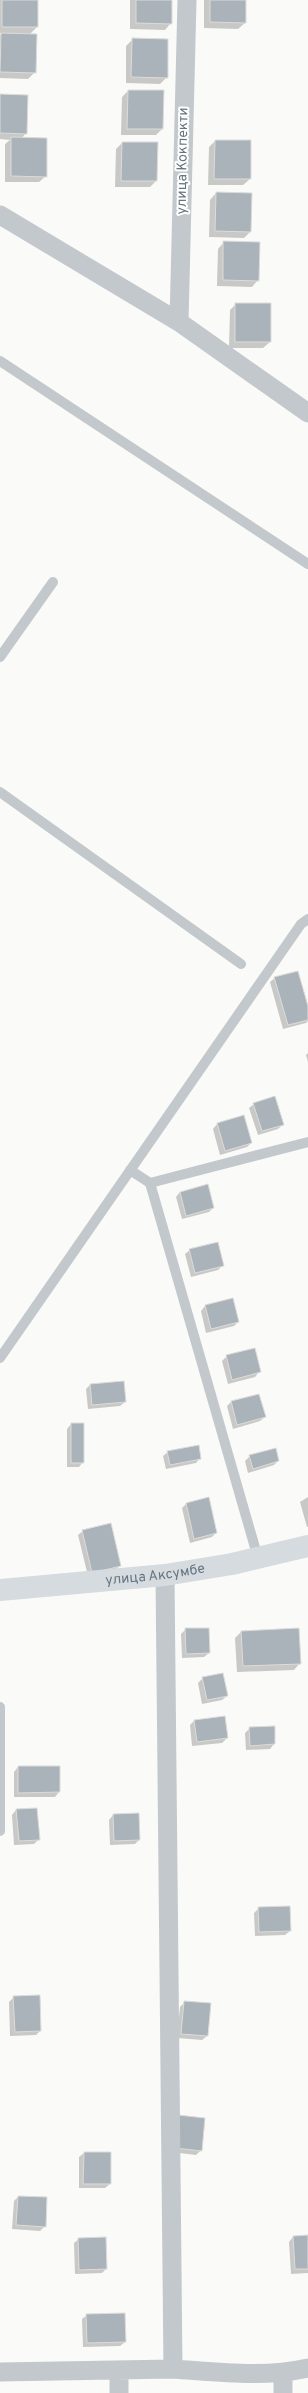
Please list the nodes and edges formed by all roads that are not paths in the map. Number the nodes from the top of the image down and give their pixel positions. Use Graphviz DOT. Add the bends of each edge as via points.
graph roads {
  1 [pos="187,0"];
  2 [pos="0,215"];
  3 [pos="179,322"];
  4 [pos="0,361"];
  5 [pos="308,413"];
  6 [pos="308,564"];
  7 [pos="53,582"];
  8 [pos="0,657"];
  9 [pos="0,792"];
  10 [pos="308,919"];
  11 [pos="241,964"];
  12 [pos="308,1142"];
  13 [pos="130,1170"];
  14 [pos="150,1183"];
  15 [pos="0,1358"];
  16 [pos="308,1546"];
  17 [pos="258,1558"];
  18 [pos="165,1575"];
  19 [pos="0,1590"];
  20 [pos="0,1707"];
  21 [pos="0,1831"];
  22 [pos="308,2368"];
  23 [pos="173,2369"];
  24 [pos="119,2370"];
  25 [pos="0,2372"];
  26 [pos="283,2374"];
  27 [pos="119,2393"];
  28 [pos="283,2393"];
  1 -- 3 [label="street, улица Кокпекти"];
  2 -- 3 [label="street"];
  3 -- 5 [label="street"];
  4 -- 6 [label="lane"];
  7 -- 8 [label="lane"];
  9 -- 11 [label="lane"];
  10 -- 13 [label="lane" via="301,924"];
  12 -- 14 [label="lane"];
  13 -- 14 [label="lane"];
  13 -- 15 [label="lane"];
  14 -- 17 [label="lane"];
  16 -- 17 [label="main road, улица Аксумбе"];
  17 -- 18 [label="main road, улица Аксумбе"];
  18 -- 19 [label="main road, улица Аксумбе"];
  18 -- 23 [label="street"];
  20 -- 21 [label="lane"];
  22 -- 26 [label="street"];
  23 -- 24 [label="street"];
  23 -- 26 [label="street" via="258,2375"];
  24 -- 25 [label="street"];
  24 -- 27 [label="street"];
  26 -- 28 [label="street"];
}
